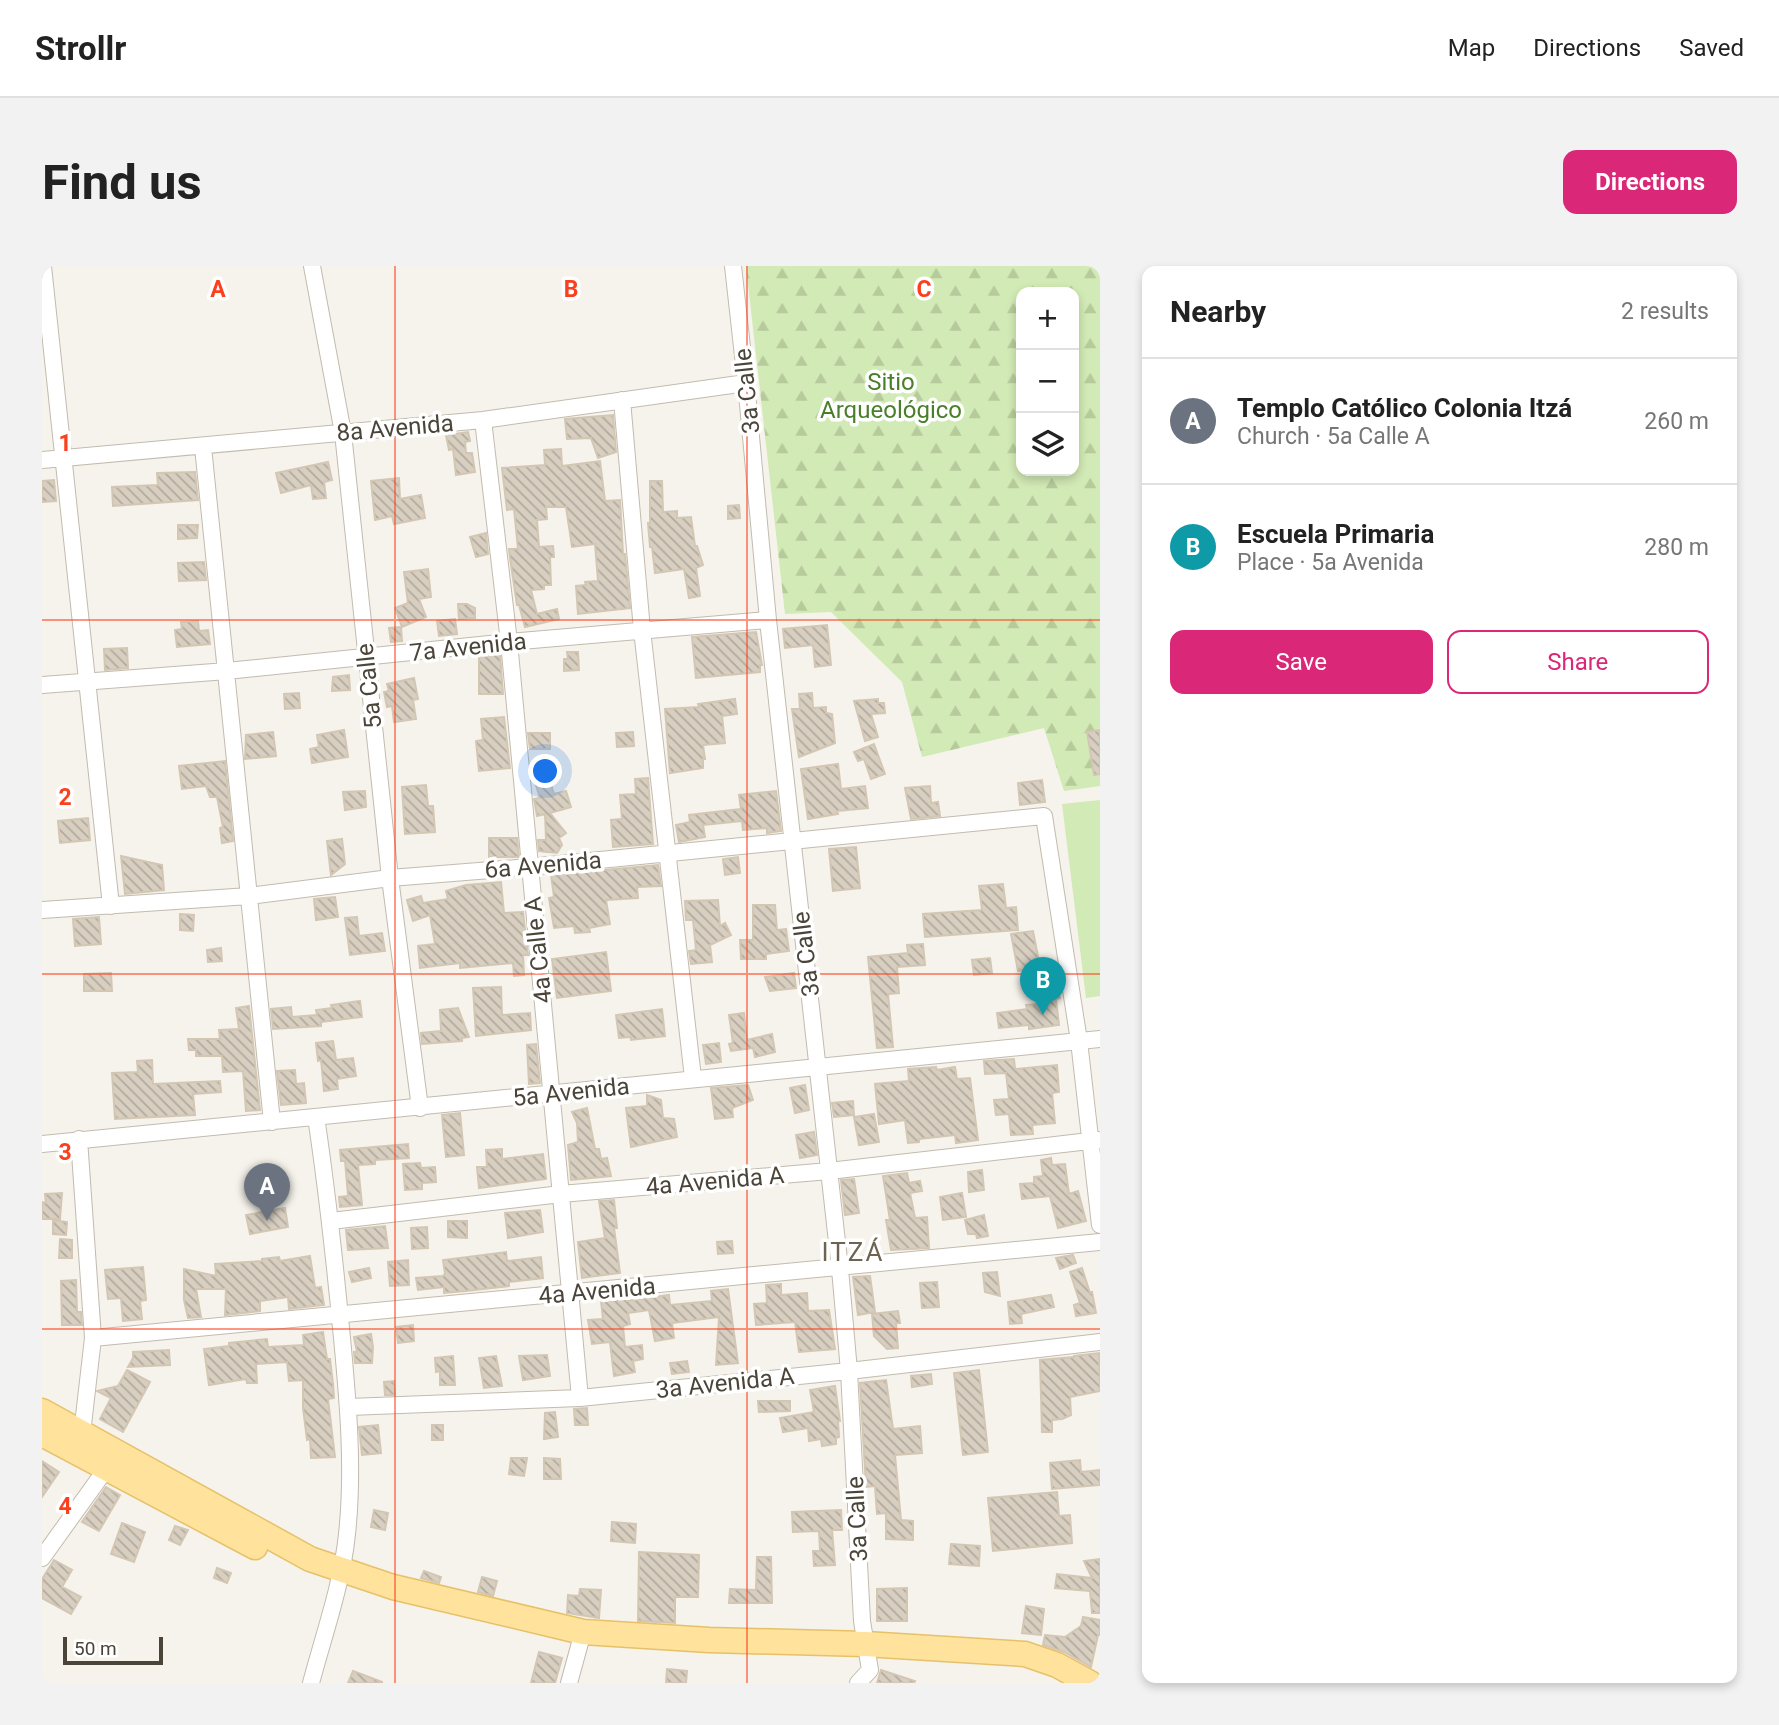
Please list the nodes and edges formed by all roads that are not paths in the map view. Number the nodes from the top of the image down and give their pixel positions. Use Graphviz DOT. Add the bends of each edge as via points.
graph roads {
  1 [pos="43,266"];
  2 [pos="312,266"];
  3 [pos="733,266"];
  4 [pos="746,383"];
  5 [pos="622,400"];
  6 [pos="483,420"];
  7 [pos="343,433"];
  8 [pos="203,447"];
  9 [pos="63,459"];
  10 [pos="42,460"];
  11 [pos="768,620"];
  12 [pos="642,630"];
  13 [pos="509,642"];
  14 [pos="366,658"];
  15 [pos="227,671"];
  16 [pos="88,680"];
  17 [pos="42,685"];
  18 [pos="792,840"];
  19 [pos="668,852"];
  20 [pos="529,867"];
  21 [pos="390,878"];
  22 [pos="249,895"];
  23 [pos="111,906"];
  24 [pos="42,911"];
  25 [pos="1100,1039"];
  26 [pos="1079,1041"];
  27 [pos="819,1068"];
  28 [pos="694,1078"];
  29 [pos="552,1094"];
  30 [pos="420,1108"];
  31 [pos="316,1116"];
  32 [pos="272,1122"];
  33 [pos="79,1139"];
  34 [pos="1095,1141"];
  35 [pos="42,1144"];
  36 [pos="829,1171"];
  37 [pos="561,1194"];
  38 [pos="331,1221"];
  39 [pos="1100,1225"];
  40 [pos="1100,1242"];
  41 [pos="840,1269"];
  42 [pos="571,1293"];
  43 [pos="340,1313"];
  44 [pos="93,1338"];
  45 [pos="1100,1342"];
  46 [pos="849,1371"];
  47 [pos="580,1398"];
  48 [pos="349,1407"];
  49 [pos="42,1411"];
  50 [pos="42,1434"];
  51 [pos="81,1444"];
  52 [pos="123,1471"];
  53 [pos="42,1558"];
  54 [pos="339,1578"];
  55 [pos="582,1639"];
  56 [pos="867,1651"];
  57 [pos="311,1683"];
  58 [pos="569,1683"];
  59 [pos="858,1683"];
  60 [pos="1058,1683"];
  61 [pos="1090,1683"];
  1 -- 9 [label="street"];
  2 -- 7 [label="street, 5a Calle"];
  3 -- 4 [label="street, 3a Calle"];
  4 -- 5 [label="street, 8a Avenida"];
  4 -- 11 [label="street, 3a Calle"];
  5 -- 6 [label="street, 8a Avenida"];
  5 -- 12 [label="street"];
  6 -- 7 [label="street, 8a Avenida"];
  6 -- 13 [label="street, 4a Calle A"];
  7 -- 8 [label="street, 8a Avenida"];
  7 -- 14 [label="street, 5a Calle"];
  8 -- 9 [label="street, 8a Avenida"];
  8 -- 15 [label="street"];
  9 -- 10 [label="street, 8a Avenida"];
  9 -- 16 [label="street"];
  11 -- 12 [label="street, 7a Avenida"];
  11 -- 18 [label="street, 3a Calle"];
  12 -- 13 [label="street, 7a Avenida"];
  12 -- 19 [label="street"];
  13 -- 14 [label="street, 7a Avenida"];
  13 -- 20 [label="street, 4a Calle A"];
  14 -- 15 [label="street, 7a Avenida"];
  14 -- 21 [label="street, 5a Calle"];
  15 -- 16 [label="street, 7a Avenida"];
  15 -- 22 [label="street"];
  16 -- 17 [label="street, 7a Avenida"];
  16 -- 23 [label="street"];
  18 -- 19 [label="street, 6a Avenida"];
  18 -- 26 [label="street, 6a Avenida" via="1044,816"];
  18 -- 27 [label="street, 3a Calle"];
  19 -- 20 [label="street, 6a Avenida"];
  19 -- 28 [label="street"];
  20 -- 21 [label="street, 6a Avenida"];
  20 -- 29 [label="street, 4a Calle A"];
  21 -- 22 [label="street, 6a Avenida"];
  21 -- 30 [label="street, 5a Calle"];
  22 -- 23 [label="street, 6a Avenida"];
  22 -- 32 [label="street"];
  23 -- 24 [label="street, 6a Avenida"];
  25 -- 26 [label="street, 5a Avenida"];
  26 -- 27 [label="street, 5a Avenida"];
  26 -- 34 [label="street"];
  27 -- 28 [label="street, 5a Avenida"];
  27 -- 36 [label="street, 3a Calle"];
  28 -- 29 [label="street, 5a Avenida"];
  29 -- 30 [label="street, 5a Avenida"];
  29 -- 37 [label="street, 4a Calle A"];
  30 -- 31 [label="street, 5a Avenida"];
  31 -- 32 [label="street, 5a Avenida"];
  31 -- 38 [label="street"];
  32 -- 33 [label="street, 5a Avenida"];
  33 -- 35 [label="street, 5a Avenida"];
  33 -- 44 [label="street"];
  34 -- 36 [label="street, 4a Avenida A"];
  34 -- 39 [label="street"];
  36 -- 37 [label="street, 4a Avenida A"];
  36 -- 41 [label="street, 3a Calle"];
  37 -- 38 [label="street, 4a Avenida A"];
  37 -- 42 [label="street, 4a Calle A"];
  38 -- 43 [label="street"];
  40 -- 41 [label="street, 4a Avenida"];
  41 -- 42 [label="street, 4a Avenida"];
  41 -- 46 [label="street, 3a Calle"];
  42 -- 43 [label="street, 4a Avenida"];
  42 -- 47 [label="street, 4a Calle A"];
  43 -- 44 [label="street, 4a Avenida"];
  43 -- 48 [label="street"];
  44 -- 51 [label="street"];
  45 -- 46 [label="street, 3a Avenida A"];
  46 -- 47 [label="street, 3a Avenida A"];
  46 -- 56 [label="street, 3a Calle"];
  47 -- 48 [label="street, 3a Avenida A"];
  48 -- 54 [label="street" via="347,1534"];
  49 -- 51 [label="main road"];
  50 -- 51 [label="main road"];
  51 -- 52 [label="main road"];
  52 -- 53 [label="street"];
  52 -- 54 [label="main road" via="310,1559"];
  54 -- 55 [label="main road" via="393,1587"];
  54 -- 57 [label="street"];
  55 -- 56 [label="main road"];
  55 -- 58 [label="street"];
  56 -- 59 [label="street" via="870,1670"];
  56 -- 60 [label="main road" via="1011,1668"];
  56 -- 61 [label="main road" via="1025,1654"];
}
